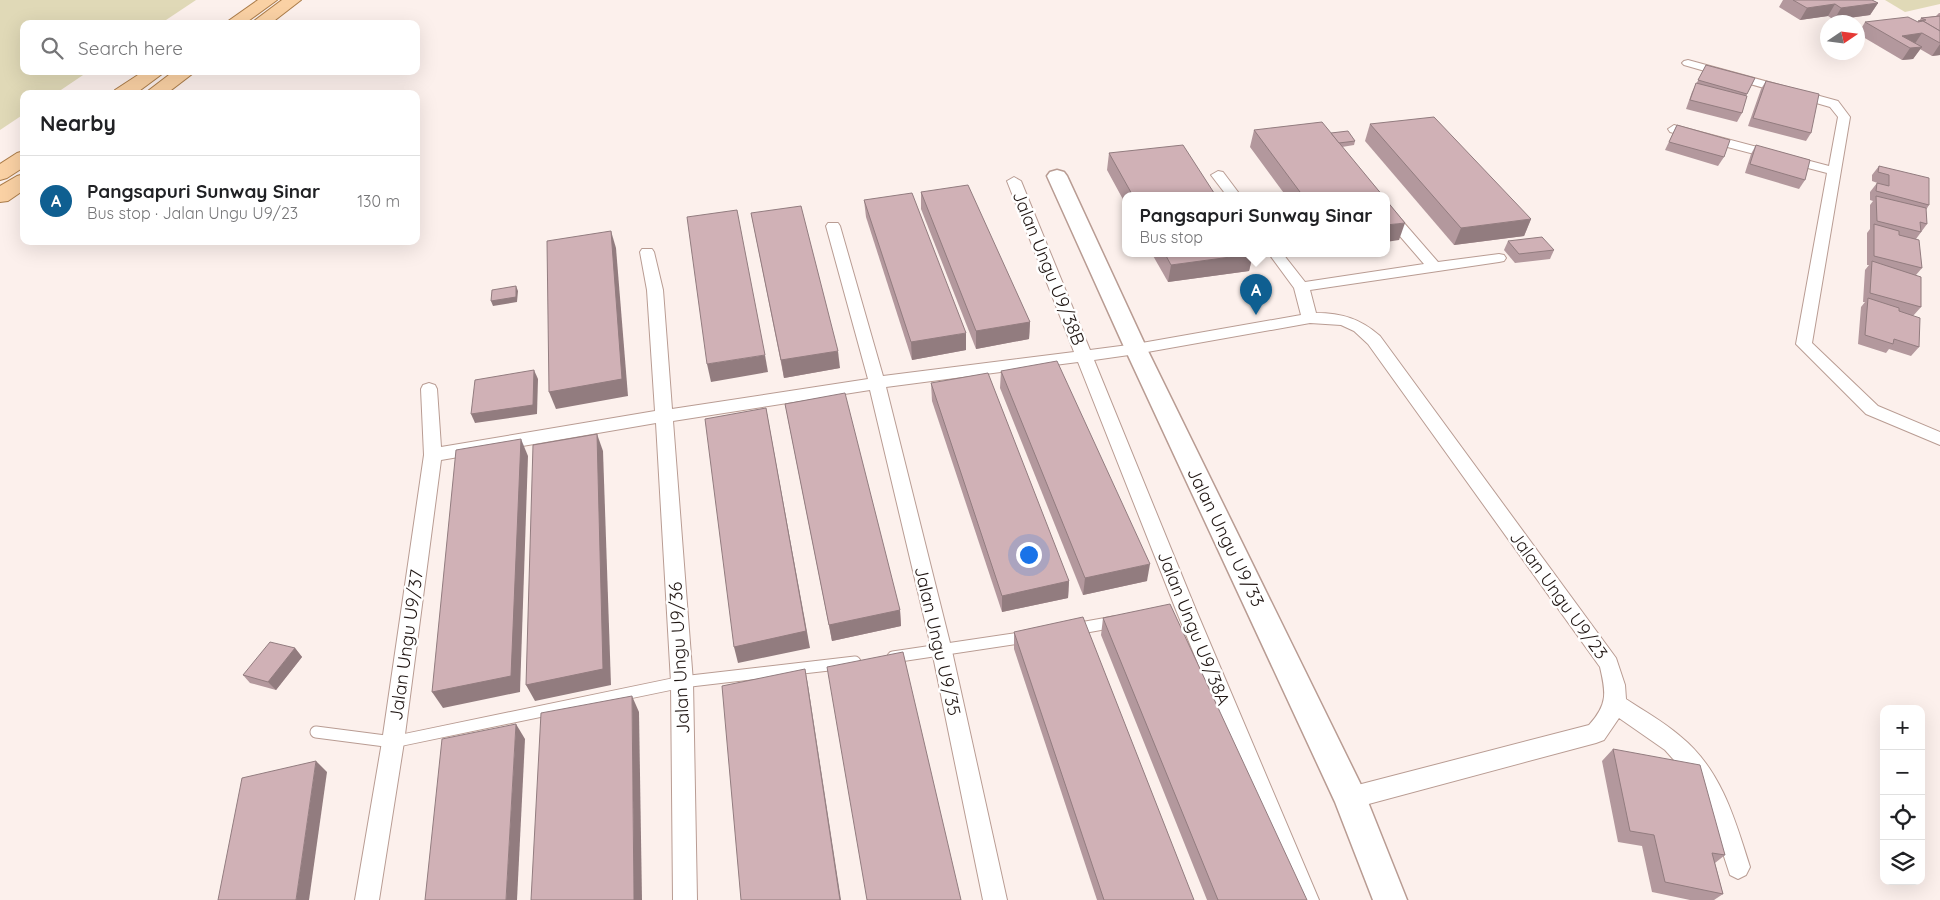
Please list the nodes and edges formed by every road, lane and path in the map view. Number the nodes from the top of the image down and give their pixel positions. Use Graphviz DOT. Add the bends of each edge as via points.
graph roads {
  1 [pos="287,1"];
  2 [pos="242,20"];
  3 [pos="263,20"];
  4 [pos="1688,63"];
  5 [pos="151,75"];
  6 [pos="181,75"];
  7 [pos="128,90"];
  8 [pos="159,90"];
  9 [pos="1674,129"];
  10 [pos="20,160"];
  11 [pos="1834,171"];
  12 [pos="0,174"];
  13 [pos="1218,175"];
  14 [pos="1057,176"];
  15 [pos="1014,181"];
  16 [pos="20,183"];
  17 [pos="1231,192"];
  18 [pos="0,196"];
  19 [pos="1390,216"];
  20 [pos="833,226"];
  21 [pos="647,252"];
  22 [pos="1278,257"];
  23 [pos="1499,258"];
  24 [pos="1435,268"];
  25 [pos="1301,287"];
  26 [pos="1310,318"];
  27 [pos="1136,349"];
  28 [pos="1084,355"];
  29 [pos="876,383"];
  30 [pos="430,389"];
  31 [pos="664,416"];
  32 [pos="1940,438"];
  33 [pos="433,455"];
  34 [pos="1127,620"];
  35 [pos="1068,630"];
  36 [pos="1039,635"];
  37 [pos="942,651"];
  38 [pos="885,658"];
  39 [pos="866,661"];
  40 [pos="682,682"];
  41 [pos="1616,704"];
  42 [pos="316,732"];
  43 [pos="393,742"];
  44 [pos="1350,798"];
  45 [pos="1738,867"];
  46 [pos="367,900"];
  47 [pos="685,900"];
  48 [pos="996,900"];
  49 [pos="1306,900"];
  50 [pos="1390,900"];
  1 -- 2 [label="main road"];
  1 -- 3 [label="main road"];
  4 -- 11 [label="street" via="1834,104 1844,117"];
  5 -- 7 [label="main road"];
  6 -- 8 [label="main road"];
  9 -- 11 [label="street"];
  10 -- 12 [label="main road"];
  11 -- 32 [label="street" via="1804,344 1872,410"];
  13 -- 17 [label="street"];
  14 -- 27 [label="street, Jalan Ungu U9/33"];
  15 -- 28 [label="street, Jalan Ungu U9/38B"];
  16 -- 18 [label="main road"];
  19 -- 24 [label="street"];
  20 -- 29 [label="street, Jalan Ungu U9/35"];
  21 -- 31 [label="street, Jalan Ungu U9/36" via="655,290"];
  22 -- 25 [label="street"];
  23 -- 24 [label="street"];
  24 -- 25 [label="street"];
  25 -- 26 [label="street"];
  26 -- 27 [label="street, Jalan Ungu U9/23"];
  26 -- 41 [label="street, Jalan Ungu U9/23" via="1336,318 1351,322 1363,328 1374,340 1609,664 1616,687"];
  27 -- 28 [label="street, Jalan Ungu U9/23"];
  27 -- 44 [label="street, Jalan Ungu U9/33"];
  28 -- 29 [label="street, Jalan Ungu U9/23"];
  28 -- 49 [label="street, Jalan Ungu U9/38A" via="1181,610"];
  29 -- 31 [label="street, Jalan Ungu U9/23"];
  29 -- 37 [label="street, Jalan Ungu U9/35"];
  30 -- 33 [label="street, Jalan Ungu U9/37"];
  31 -- 33 [label="street, Jalan Ungu U9/23"];
  31 -- 40 [label="street, Jalan Ungu U9/36"];
  33 -- 43 [label="street, Jalan Ungu U9/37"];
  34 -- 35 [label="lane"];
  36 -- 37 [label="lane"];
  37 -- 38 [label="lane"];
  37 -- 48 [label="street, Jalan Ungu U9/35"];
  39 -- 40 [label="lane"];
  40 -- 43 [label="lane"];
  40 -- 47 [label="street, Jalan Ungu U9/36"];
  41 -- 44 [label="street" via="1609,720 1596,733"];
  41 -- 45 [label="street" via="1673,743 1698,771 1719,806"];
  42 -- 43 [label="lane"];
  43 -- 46 [label="street, Jalan Ungu U9/37"];
  44 -- 50 [label="street, Jalan Ungu U9/33"];
}
